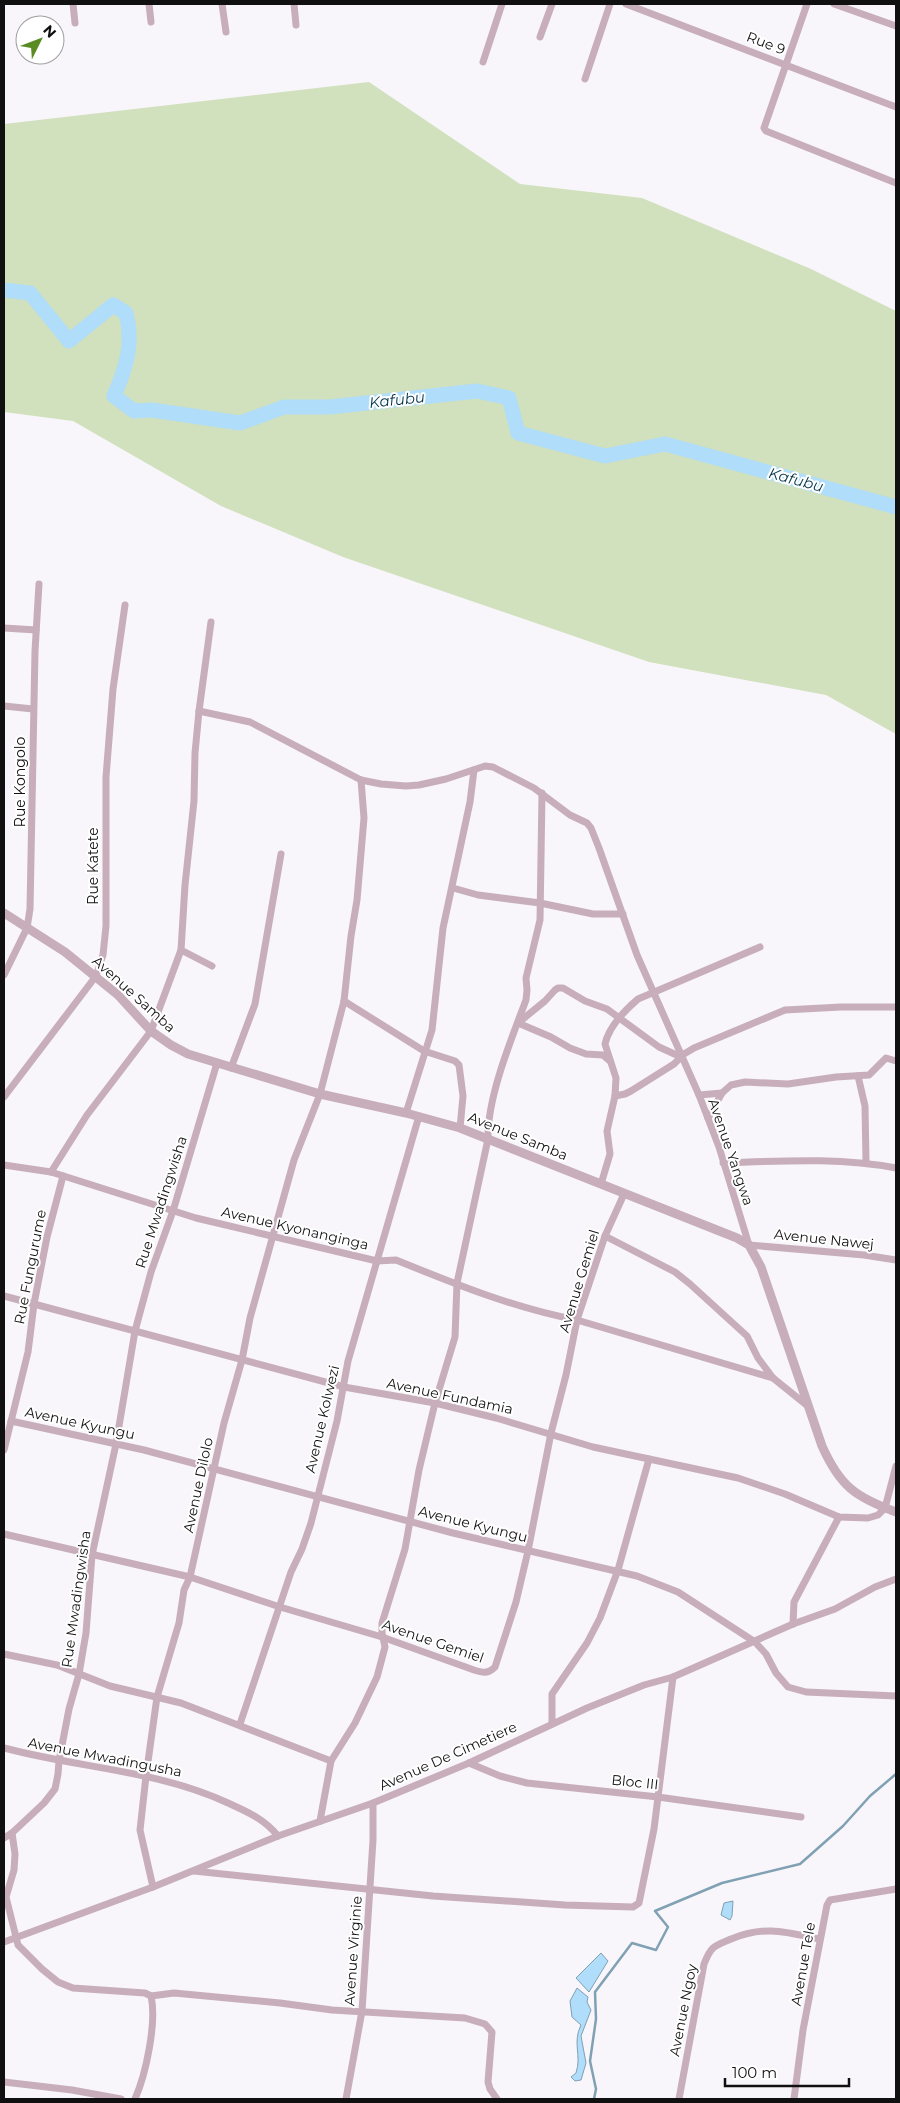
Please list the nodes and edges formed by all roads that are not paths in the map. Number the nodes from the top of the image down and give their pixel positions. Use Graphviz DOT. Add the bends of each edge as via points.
graph roads {
  1 [pos="73,4"];
  2 [pos="149,4"];
  3 [pos="222,4"];
  4 [pos="294,4"];
  5 [pos="502,4"];
  6 [pos="552,4"];
  7 [pos="610,4"];
  8 [pos="626,4"];
  9 [pos="807,4"];
  10 [pos="834,4"];
  11 [pos="151,22"];
  12 [pos="75,23"];
  13 [pos="296,25"];
  14 [pos="896,26"];
  15 [pos="226,32"];
  16 [pos="540,37"];
  17 [pos="483,62"];
  18 [pos="786,64"];
  19 [pos="585,79"];
  20 [pos="896,107"];
  21 [pos="896,183"];
  22 [pos="39,584"];
  23 [pos="125,605"];
  24 [pos="211,622"];
  25 [pos="4,628"];
  26 [pos="36,630"];
  27 [pos="4,706"];
  28 [pos="33,709"];
  29 [pos="199,711"];
  30 [pos="474,770"];
  31 [pos="361,780"];
  32 [pos="542,793"];
  33 [pos="281,854"];
  34 [pos="453,888"];
  35 [pos="540,902"];
  36 [pos="4,913"];
  37 [pos="623,914"];
  38 [pos="28,928"];
  39 [pos="760,947"];
  40 [pos="181,950"];
  41 [pos="212,966"];
  42 [pos="4,975"];
  43 [pos="96,976"];
  44 [pos="653,992"];
  45 [pos="344,1002"];
  46 [pos="896,1007"];
  47 [pos="620,1017"];
  48 [pos="518,1023"];
  49 [pos="151,1031"];
  50 [pos="424,1051"];
  51 [pos="681,1057"];
  52 [pos="610,1061"];
  53 [pos="896,1061"];
  54 [pos="217,1064"];
  55 [pos="231,1068"];
  56 [pos="858,1076"];
  57 [pos="722,1093"];
  58 [pos="320,1094"];
  59 [pos="699,1095"];
  60 [pos="615,1096"];
  61 [pos="4,1097"];
  62 [pos="406,1113"];
  63 [pos="419,1116"];
  64 [pos="708,1118"];
  65 [pos="460,1128"];
  66 [pos="488,1140"];
  67 [pos="866,1162"];
  68 [pos="723,1163"];
  69 [pos="4,1165"];
  70 [pos="896,1168"];
  71 [pos="51,1172"];
  72 [pos="63,1176"];
  73 [pos="601,1184"];
  74 [pos="624,1194"];
  75 [pos="173,1211"];
  76 [pos="274,1235"];
  77 [pos="605,1236"];
  78 [pos="749,1245"];
  79 [pos="896,1260"];
  80 [pos="377,1261"];
  81 [pos="457,1283"];
  82 [pos="4,1296"];
  83 [pos="34,1304"];
  84 [pos="577,1320"];
  85 [pos="135,1331"];
  86 [pos="242,1360"];
  87 [pos="773,1378"];
  88 [pos="344,1387"];
  89 [pos="435,1403"];
  90 [pos="809,1407"];
  91 [pos="11,1421"];
  92 [pos="6,1431"];
  93 [pos="551,1433"];
  94 [pos="116,1444"];
  95 [pos="4,1450"];
  96 [pos="649,1459"];
  97 [pos="896,1466"];
  98 [pos="215,1469"];
  99 [pos="316,1497"];
  100 [pos="885,1508"];
  101 [pos="896,1512"];
  102 [pos="839,1517"];
  103 [pos="411,1521"];
  104 [pos="4,1534"];
  105 [pos="528,1550"];
  106 [pos="92,1555"];
  107 [pos="618,1570"];
  108 [pos="190,1577"];
  109 [pos="896,1579"];
  110 [pos="280,1607"];
  111 [pos="794,1624"];
  112 [pos="382,1637"];
  113 [pos="755,1642"];
  114 [pos="4,1654"];
  115 [pos="79,1674"];
  116 [pos="672,1677"];
  117 [pos="896,1696"];
  118 [pos="157,1697"];
  119 [pos="240,1724"];
  120 [pos="552,1724"];
  121 [pos="4,1748"];
  122 [pos="58,1761"];
  123 [pos="331,1761"];
  124 [pos="470,1763"];
  125 [pos="146,1776"];
  126 [pos="658,1797"];
  127 [pos="373,1803"];
  128 [pos="801,1817"];
  129 [pos="320,1821"];
  130 [pos="12,1833"];
  131 [pos="278,1836"];
  132 [pos="4,1838"];
  133 [pos="192,1871"];
  134 [pos="152,1887"];
  135 [pos="896,1889"];
  136 [pos="370,1890"];
  137 [pos="15,1937"];
  138 [pos="819,1939"];
  139 [pos="4,1942"];
  140 [pos="151,1996"];
  141 [pos="362,2011"];
  142 [pos="4,2082"];
  143 [pos="121,2099"];
  144 [pos="135,2099"];
  145 [pos="346,2099"];
  146 [pos="498,2099"];
  147 [pos="679,2099"];
  148 [pos="794,2099"];
  1 -- 12 [label="street"];
  2 -- 11 [label="street"];
  3 -- 15 [label="street"];
  4 -- 13 [label="street"];
  5 -- 17 [label="street"];
  6 -- 16 [label="street"];
  7 -- 19 [label="street"];
  8 -- 18 [label="street, Rue 9"];
  9 -- 18 [label="street"];
  10 -- 14 [label="street"];
  18 -- 20 [label="street, Rue 9"];
  18 -- 21 [label="street" via="764,128 766,131"];
  22 -- 26 [label="street, Rue Kongolo"];
  23 -- 43 [label="street, Rue Katete" via="113,689 106,777 106,926 103,955"];
  24 -- 29 [label="street"];
  25 -- 26 [label="street"];
  26 -- 28 [label="street, Rue Kongolo"];
  27 -- 28 [label="street"];
  28 -- 38 [label="street, Rue Kongolo" via="32,889"];
  29 -- 31 [label="street" via="250,722"];
  29 -- 40 [label="street"];
  30 -- 31 [label="street" via="412,786"];
  30 -- 32 [label="street" via="493,767"];
  30 -- 34 [label="street"];
  31 -- 45 [label="street, Avenue Dilolo" via="364,818"];
  32 -- 35 [label="street"];
  32 -- 37 [label="street" via="591,828"];
  33 -- 55 [label="street" via="255,1004"];
  34 -- 35 [label="street" via="478,895"];
  34 -- 50 [label="street" via="443,928 432,1030"];
  35 -- 37 [label="street" via="593,914"];
  35 -- 48 [label="street" via="540,920 526,978 526,1000"];
  36 -- 38 [label="street, Avenue Samba"];
  37 -- 44 [label="street"];
  38 -- 42 [label="street, Rue Kongolo"];
  38 -- 43 [label="street, Avenue Samba"];
  39 -- 44 [label="street"];
  40 -- 41 [label="street"];
  40 -- 49 [label="street"];
  43 -- 49 [label="street, Avenue Samba"];
  43 -- 61 [label="street, Rue Katete"];
  44 -- 47 [label="street" via="638,999"];
  44 -- 51 [label="street"];
  45 -- 50 [label="street"];
  45 -- 58 [label="street, Avenue Dilolo"];
  46 -- 51 [label="street" via="785,1010 704,1043"];
  47 -- 48 [label="street" via="558,988"];
  47 -- 51 [label="street" via="659,1047"];
  47 -- 52 [label="street" via="605,1044"];
  48 -- 52 [label="street" via="570,1048 586,1054 603,1055"];
  48 -- 66 [label="street" via="495,1091"];
  49 -- 54 [label="street, Avenue Samba" via="180,1050"];
  49 -- 71 [label="street" via="86,1115"];
  50 -- 62 [label="street"];
  50 -- 65 [label="street" via="459,1065 463,1096"];
  51 -- 59 [label="street"];
  51 -- 60 [label="street" via="631,1091"];
  52 -- 60 [label="street" via="616,1078"];
  53 -- 56 [label="street, Avenue Yangwa" via="886,1058 869,1075"];
  54 -- 55 [label="street, Avenue Samba"];
  54 -- 75 [label="street, Rue Mwadingwisha"];
  55 -- 58 [label="street, Avenue Samba"];
  56 -- 57 [label="street, Avenue Yangwa" via="788,1084 745,1082 731,1085"];
  56 -- 67 [label="street" via="865,1106"];
  57 -- 59 [label="street, Avenue Yangwa"];
  57 -- 64 [label="street"];
  58 -- 62 [label="street, Avenue Samba"];
  58 -- 76 [label="street, Avenue Dilolo" via="294,1160"];
  59 -- 64 [label="street, Avenue Yangwa"];
  60 -- 73 [label="street" via="607,1131 610,1154"];
  62 -- 63 [label="street, Avenue Samba"];
  63 -- 65 [label="street, Avenue Samba"];
  63 -- 80 [label="street, Avenue Kolwezi"];
  64 -- 68 [label="street, Avenue Yangwa"];
  65 -- 66 [label="street, Avenue Samba"];
  66 -- 73 [label="street, Avenue Samba"];
  66 -- 81 [label="street"];
  67 -- 68 [label="street"];
  67 -- 70 [label="street"];
  68 -- 78 [label="street, Avenue Yangwa"];
  69 -- 71 [label="street, Avenue Kyonanginga"];
  71 -- 72 [label="street, Avenue Kyonanginga"];
  72 -- 75 [label="street, Avenue Kyonanginga"];
  72 -- 83 [label="street, Rue Fungurume"];
  73 -- 74 [label="street, Avenue Samba"];
  74 -- 77 [label="street, Avenue Gemiel"];
  74 -- 78 [label="street, Avenue Samba"];
  75 -- 76 [label="street, Avenue Kyonanginga"];
  75 -- 85 [label="street, Rue Mwadingwisha" via="151,1272"];
  76 -- 80 [label="street, Avenue Kyonanginga"];
  76 -- 86 [label="street, Avenue Dilolo" via="250,1318"];
  77 -- 84 [label="street, Avenue Gemiel"];
  77 -- 87 [label="street" via="675,1272 690,1284 747,1336"];
  78 -- 79 [label="street, Avenue Nawej"];
  78 -- 90 [label="street" via="761,1267"];
  80 -- 81 [label="street, Avenue Kyonanginga" via="396,1260"];
  80 -- 88 [label="street, Avenue Kolwezi" via="348,1361"];
  81 -- 84 [label="street, Avenue Kyonanginga" via="510,1304"];
  81 -- 89 [label="street" via="455,1337"];
  82 -- 83 [label="street, Avenue Fundamia"];
  83 -- 85 [label="street, Avenue Fundamia"];
  83 -- 91 [label="street, Rue Fungurume" via="28,1352"];
  84 -- 87 [label="street, Avenue Kyonanginga"];
  84 -- 93 [label="street, Avenue Gemiel"];
  85 -- 86 [label="street, Avenue Fundamia"];
  85 -- 94 [label="street, Rue Mwadingwisha"];
  86 -- 88 [label="street, Avenue Fundamia"];
  86 -- 98 [label="street, Avenue Dilolo"];
  87 -- 90 [label="street"];
  88 -- 89 [label="street, Avenue Fundamia"];
  88 -- 99 [label="street, Avenue Kolwezi"];
  89 -- 93 [label="street, Avenue Fundamia"];
  89 -- 103 [label="street"];
  90 -- 100 [label="street" via="833,1470 859,1495"];
  91 -- 92 [label="street, Rue Fungurume"];
  91 -- 94 [label="street, Avenue Kyungu"];
  92 -- 95 [label="street, Rue Fungurume"];
  93 -- 96 [label="street, Avenue Fundamia" via="593,1447"];
  93 -- 105 [label="street, Avenue Gemiel"];
  94 -- 98 [label="street, Avenue Kyungu"];
  94 -- 106 [label="street, Rue Mwadingwisha"];
  96 -- 102 [label="street, Avenue Fundamia" via="738,1478"];
  96 -- 107 [label="street"];
  97 -- 100 [label="street"];
  98 -- 99 [label="street, Avenue Kyungu"];
  98 -- 108 [label="street, Avenue Dilolo"];
  99 -- 103 [label="street, Avenue Kyungu"];
  99 -- 110 [label="street, Avenue Kolwezi" via="302,1549"];
  100 -- 101 [label="street"];
  100 -- 102 [label="street, Avenue Fundamia" via="868,1518"];
  102 -- 111 [label="street" via="794,1602"];
  103 -- 105 [label="street, Avenue Kyungu"];
  103 -- 112 [label="street" via="382,1623"];
  104 -- 106 [label="street, Avenue Gemiel"];
  105 -- 107 [label="street, Avenue Kyungu"];
  105 -- 112 [label="street, Avenue Gemiel" via="516,1602 490,1672 474,1670"];
  106 -- 108 [label="street, Avenue Gemiel"];
  106 -- 115 [label="street, Rue Mwadingwisha" via="86,1633"];
  107 -- 113 [label="street, Avenue Kyungu" via="678,1592"];
  107 -- 120 [label="street" via="587,1643 552,1694"];
  108 -- 110 [label="street, Avenue Gemiel"];
  108 -- 118 [label="street, Avenue Dilolo"];
  109 -- 111 [label="street, Avenue De Cimetiere" via="836,1609"];
  110 -- 112 [label="street, Avenue Gemiel"];
  110 -- 119 [label="street, Avenue Kolwezi"];
  111 -- 113 [label="street, Avenue De Cimetiere"];
  112 -- 123 [label="street" via="385,1647 377,1678 359,1716"];
  113 -- 116 [label="street, Avenue De Cimetiere"];
  113 -- 117 [label="street, Avenue Kyungu" via="788,1687 806,1692"];
  114 -- 115 [label="street" via="57,1665"];
  115 -- 118 [label="street" via="110,1686"];
  115 -- 122 [label="street, Rue Mwadingwisha"];
  116 -- 120 [label="street, Avenue De Cimetiere" via="644,1685"];
  116 -- 126 [label="street"];
  118 -- 119 [label="street"];
  118 -- 125 [label="street, Avenue Dilolo"];
  119 -- 123 [label="street"];
  120 -- 124 [label="street, Avenue De Cimetiere"];
  121 -- 122 [label="street, Avenue Mwadingusha"];
  122 -- 125 [label="street, Avenue Mwadingusha"];
  122 -- 130 [label="street, Rue Mwadingwisha" via="55,1789"];
  123 -- 129 [label="street"];
  124 -- 126 [label="street, Bloc III" via="527,1783"];
  124 -- 127 [label="street, Avenue De Cimetiere"];
  125 -- 131 [label="street, Avenue Mwadingusha" via="204,1792 247,1811 266,1823"];
  125 -- 134 [label="street, Avenue Dilolo" via="140,1830"];
  126 -- 128 [label="street, Bloc III"];
  126 -- 136 [label="street" via="639,1903 628,1908"];
  127 -- 129 [label="street, Avenue De Cimetiere"];
  127 -- 136 [label="street, Avenue Virginie"];
  129 -- 131 [label="street, Avenue De Cimetiere"];
  130 -- 132 [label="street, Rue Mwadingwisha"];
  130 -- 137 [label="street" via="14,1870 6,1898"];
  131 -- 133 [label="street, Avenue De Cimetiere"];
  133 -- 134 [label="street, Avenue De Cimetiere"];
  133 -- 136 [label="street"];
  134 -- 137 [label="street, Avenue De Cimetiere"];
  135 -- 138 [label="street, Avenue Tele" via="830,1900"];
  136 -- 141 [label="street, Avenue Virginie"];
  137 -- 139 [label="street, Avenue De Cimetiere"];
  137 -- 140 [label="street" via="28,1957 58,1982 73,1988"];
  138 -- 147 [label="street, Avenue Ngoy" via="779,1930 760,1930 748,1932 709,1950"];
  138 -- 148 [label="street, Avenue Tele"];
  140 -- 141 [label="street" via="174,1994"];
  140 -- 144 [label="street" via="148,2055 145,2074"];
  141 -- 145 [label="street, Avenue Virginie"];
  141 -- 146 [label="street" via="465,2018 485,2024 492,2032 488,2082"];
  142 -- 143 [label="street"];
}
